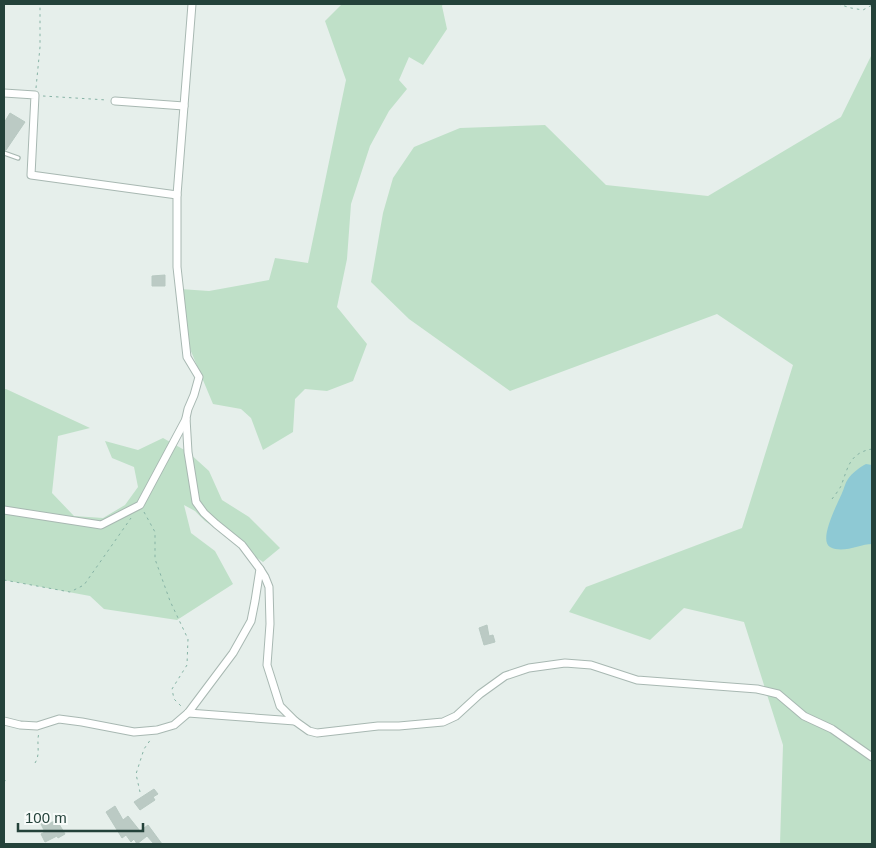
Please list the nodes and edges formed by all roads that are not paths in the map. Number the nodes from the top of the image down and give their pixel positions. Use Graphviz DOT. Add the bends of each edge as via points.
graph roads {
  1 [pos="192,4"];
  2 [pos="4,93"];
  3 [pos="114,101"];
  4 [pos="184,106"];
  5 [pos="4,153"];
  6 [pos="18,158"];
  7 [pos="177,195"];
  8 [pos="186,418"];
  9 [pos="4,510"];
  10 [pos="260,569"];
  11 [pos="188,713"];
  12 [pos="4,721"];
  13 [pos="295,721"];
  14 [pos="872,757"];
  1 -- 4 [label="street"];
  2 -- 7 [label="street" via="35,96 31,175"];
  3 -- 4 [label="street"];
  4 -- 7 [label="street"];
  5 -- 6 [label="lane"];
  7 -- 8 [label="street" via="177,267 186,343 188,357 199,377"];
  8 -- 9 [label="street" via="140,505 101,525"];
  8 -- 10 [label="street" via="196,502 204,513 242,545"];
  10 -- 11 [label="street" via="251,621 233,654"];
  10 -- 13 [label="street" via="269,587 267,664 280,706"];
  11 -- 12 [label="street" via="174,725 134,732 59,719 37,726"];
  11 -- 13 [label="street"];
  13 -- 14 [label="street" via="317,733 444,722 505,676 529,668 565,663 591,665 637,680 757,689 778,694 804,716 832,729"];
}
